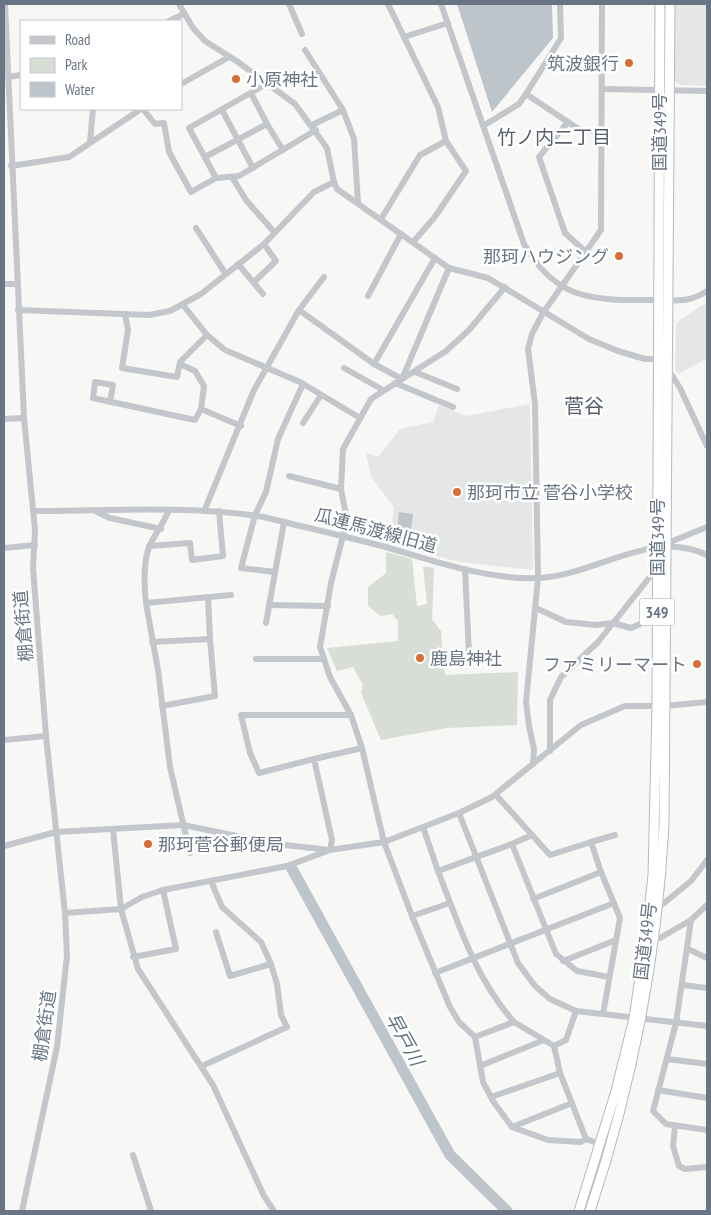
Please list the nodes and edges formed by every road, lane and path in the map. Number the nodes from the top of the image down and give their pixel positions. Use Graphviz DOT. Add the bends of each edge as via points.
graph roads {
  1 [pos="5,4"];
  2 [pos="179,4"];
  3 [pos="288,4"];
  4 [pos="388,4"];
  5 [pos="441,4"];
  6 [pos="560,4"];
  7 [pos="602,4"];
  8 [pos="660,4"];
  9 [pos="670,4"];
  10 [pos="184,14"];
  11 [pos="171,20"];
  12 [pos="448,23"];
  13 [pos="302,34"];
  14 [pos="404,37"];
  15 [pos="305,50"];
  16 [pos="229,57"];
  17 [pos="20,75"];
  18 [pos="8,77"];
  19 [pos="182,83"];
  20 [pos="268,83"];
  21 [pos="603,89"];
  22 [pos="664,91"];
  23 [pos="707,91"];
  24 [pos="251,93"];
  25 [pos="526,94"];
  26 [pos="93,110"];
  27 [pos="140,110"];
  28 [pos="143,110"];
  29 [pos="222,110"];
  30 [pos="343,110"];
  31 [pos="568,122"];
  32 [pos="267,124"];
  33 [pos="484,126"];
  34 [pos="314,128"];
  35 [pos="602,132"];
  36 [pos="7,133"];
  37 [pos="238,139"];
  38 [pos="446,141"];
  39 [pos="90,142"];
  40 [pos="283,150"];
  41 [pos="205,158"];
  42 [pos="11,166"];
  43 [pos="253,168"];
  44 [pos="232,177"];
  45 [pos="216,178"];
  46 [pos="334,182"];
  47 [pos="358,203"];
  48 [pos="381,219"];
  49 [pos="196,228"];
  50 [pos="274,232"];
  51 [pos="401,234"];
  52 [pos="413,242"];
  53 [pos="264,244"];
  54 [pos="586,252"];
  55 [pos="435,258"];
  56 [pos="238,264"];
  57 [pos="449,268"];
  58 [pos="225,273"];
  59 [pos="324,276"];
  60 [pos="254,282"];
  61 [pos="4,284"];
  62 [pos="17,284"];
  63 [pos="563,286"];
  64 [pos="505,287"];
  65 [pos="707,291"];
  66 [pos="263,294"];
  67 [pos="368,296"];
  68 [pos="657,300"];
  69 [pos="668,300"];
  70 [pos="183,305"];
  71 [pos="18,310"];
  72 [pos="299,310"];
  73 [pos="544,313"];
  74 [pos="125,314"];
  75 [pos="207,336"];
  76 [pos="657,359"];
  77 [pos="180,364"];
  78 [pos="374,364"];
  79 [pos="344,368"];
  80 [pos="668,368"];
  81 [pos="267,369"];
  82 [pos="415,372"];
  83 [pos="402,379"];
  84 [pos="395,383"];
  85 [pos="303,384"];
  86 [pos="457,389"];
  87 [pos="383,390"];
  88 [pos="321,395"];
  89 [pos="110,402"];
  90 [pos="453,407"];
  91 [pos="201,409"];
  92 [pos="4,418"];
  93 [pos="24,418"];
  94 [pos="360,418"];
  95 [pos="303,423"];
  96 [pos="241,426"];
  97 [pos="707,446"];
  98 [pos="289,476"];
  99 [pos="341,489"];
  100 [pos="205,509"];
  101 [pos="169,510"];
  102 [pos="33,511"];
  103 [pos="96,511"];
  104 [pos="219,511"];
  105 [pos="255,515"];
  106 [pos="284,522"];
  107 [pos="707,527"];
  108 [pos="161,529"];
  109 [pos="344,537"];
  110 [pos="35,545"];
  111 [pos="150,546"];
  112 [pos="662,547"];
  113 [pos="4,548"];
  114 [pos="707,555"];
  115 [pos="465,568"];
  116 [pos="658,568"];
  117 [pos="275,572"];
  118 [pos="538,578"];
  119 [pos="231,595"];
  120 [pos="208,597"];
  121 [pos="146,603"];
  122 [pos="269,605"];
  123 [pos="328,606"];
  124 [pos="536,608"];
  125 [pos="657,616"];
  126 [pos="266,623"];
  127 [pos="613,624"];
  128 [pos="210,639"];
  129 [pos="152,642"];
  130 [pos="469,654"];
  131 [pos="256,659"];
  132 [pos="324,659"];
  133 [pos="706,704"];
  134 [pos="162,706"];
  135 [pos="661,706"];
  136 [pos="351,715"];
  137 [pos="46,736"];
  138 [pos="4,740"];
  139 [pos="362,748"];
  140 [pos="550,751"];
  141 [pos="314,759"];
  142 [pos="533,764"];
  143 [pos="496,795"];
  144 [pos="458,813"];
  145 [pos="183,825"];
  146 [pos="423,827"];
  147 [pos="113,829"];
  148 [pos="56,832"];
  149 [pos="532,835"];
  150 [pos="615,835"];
  151 [pos="384,842"];
  152 [pos="592,842"];
  153 [pos="512,844"];
  154 [pos="4,846"];
  155 [pos="330,850"];
  156 [pos="190,853"];
  157 [pos="476,859"];
  158 [pos="707,860"];
  159 [pos="438,871"];
  160 [pos="600,872"];
  161 [pos="211,881"];
  162 [pos="163,890"];
  163 [pos="533,900"];
  164 [pos="450,903"];
  165 [pos="614,903"];
  166 [pos="707,905"];
  167 [pos="658,908"];
  168 [pos="121,909"];
  169 [pos="65,914"];
  170 [pos="412,916"];
  171 [pos="691,920"];
  172 [pos="545,930"];
  173 [pos="216,932"];
  174 [pos="655,938"];
  175 [pos="616,940"];
  176 [pos="510,944"];
  177 [pos="688,949"];
  178 [pos="133,957"];
  179 [pos="707,958"];
  180 [pos="472,959"];
  181 [pos="563,961"];
  182 [pos="271,964"];
  183 [pos="434,973"];
  184 [pos="609,977"];
  185 [pos="683,985"];
  186 [pos="707,988"];
  187 [pos="576,1011"];
  188 [pos="603,1014"];
  189 [pos="638,1018"];
  190 [pos="514,1022"];
  191 [pos="676,1023"];
  192 [pos="707,1026"];
  193 [pos="475,1037"];
  194 [pos="544,1040"];
  195 [pos="554,1046"];
  196 [pos="667,1059"];
  197 [pos="707,1064"];
  198 [pos="202,1066"];
  199 [pos="480,1066"];
  200 [pos="560,1073"];
  201 [pos="658,1090"];
  202 [pos="491,1098"];
  203 [pos="707,1098"];
  204 [pos="572,1103"];
  205 [pos="675,1126"];
  206 [pos="512,1127"];
  207 [pos="707,1130"];
  208 [pos="586,1139"];
  209 [pos="600,1144"];
  210 [pos="133,1155"];
  211 [pos="707,1167"];
  212 [pos="22,1211"];
  213 [pos="152,1211"];
  214 [pos="274,1211"];
  215 [pos="580,1211"];
  216 [pos="590,1211"];
  1 -- 18 [label="street, 棚倉街道"];
  2 -- 10 [label="street"];
  3 -- 13 [label="street"];
  4 -- 14 [label="street"];
  5 -- 12 [label="street"];
  6 -- 25 [label="street" via="561,38"];
  7 -- 21 [label="street"];
  8 -- 22 [label="highway, 国道349号 / 349"];
  9 -- 22 [label="highway, 国道349号 / 349"];
  10 -- 11 [label="street"];
  10 -- 16 [label="street" via="205,41"];
  12 -- 14 [label="street"];
  12 -- 33 [label="street"];
  14 -- 38 [label="street" via="438,107"];
  15 -- 30 [label="street"];
  16 -- 19 [label="street"];
  16 -- 20 [label="street"];
  17 -- 18 [label="street"];
  18 -- 36 [label="street, 棚倉街道"];
  20 -- 24 [label="street"];
  20 -- 34 [label="street" via="295,104"];
  21 -- 22 [label="street"];
  21 -- 35 [label="street"];
  22 -- 23 [label="street"];
  22 -- 68 [label="highway, 国道349号 / 349"];
  22 -- 69 [label="highway, 国道349号 / 349"];
  24 -- 29 [label="street"];
  24 -- 32 [label="street"];
  25 -- 31 [label="street"];
  25 -- 33 [label="street" via="518,104"];
  26 -- 39 [label="street"];
  27 -- 39 [label="street"];
  28 -- 45 [label="street" via="155,124 164,123 169,152 191,192"];
  29 -- 37 [label="street"];
  29 -- 41 [label="street" via="189,128"];
  30 -- 34 [label="street"];
  30 -- 47 [label="street" via="354,139"];
  31 -- 35 [label="street" via="580,130"];
  31 -- 54 [label="street" via="539,156 565,233"];
  32 -- 37 [label="street"];
  32 -- 40 [label="street"];
  33 -- 63 [label="street" via="524,244 535,263 549,278"];
  34 -- 40 [label="street"];
  34 -- 46 [label="street" via="327,148"];
  35 -- 54 [label="street" via="601,230"];
  36 -- 42 [label="street, 棚倉街道"];
  37 -- 41 [label="street"];
  37 -- 43 [label="street"];
  38 -- 48 [label="street" via="420,154"];
  38 -- 52 [label="street" via="466,171"];
  39 -- 42 [label="street" via="69,157"];
  40 -- 43 [label="street"];
  41 -- 45 [label="street"];
  42 -- 62 [label="street, 棚倉街道"];
  43 -- 44 [label="street"];
  44 -- 45 [label="street"];
  44 -- 50 [label="street" via="246,200"];
  46 -- 47 [label="street" via="337,189"];
  46 -- 50 [label="street" via="314,192"];
  47 -- 48 [label="street"];
  48 -- 51 [label="street"];
  49 -- 58 [label="street"];
  50 -- 53 [label="street"];
  51 -- 52 [label="street"];
  51 -- 67 [label="street"];
  52 -- 55 [label="street"];
  53 -- 56 [label="street"];
  53 -- 60 [label="street" via="276,260"];
  54 -- 63 [label="street"];
  55 -- 57 [label="street"];
  55 -- 78 [label="street"];
  56 -- 58 [label="street"];
  56 -- 60 [label="street"];
  57 -- 64 [label="street" via="488,278"];
  57 -- 83 [label="street"];
  58 -- 70 [label="street"];
  59 -- 72 [label="street"];
  60 -- 66 [label="street"];
  61 -- 62 [label="street"];
  62 -- 71 [label="street, 棚倉街道"];
  63 -- 68 [label="street" via="579,295 596,299"];
  63 -- 73 [label="street"];
  64 -- 73 [label="street"];
  64 -- 82 [label="street" via="469,330"];
  65 -- 69 [label="street" via="690,301"];
  68 -- 69 [label="street"];
  68 -- 76 [label="highway, 国道349号 / 349"];
  69 -- 80 [label="highway, 国道349号 / 349"];
  70 -- 74 [label="street" via="161,314"];
  70 -- 75 [label="street"];
  71 -- 74 [label="street"];
  71 -- 93 [label="street, 棚倉街道"];
  72 -- 78 [label="street"];
  72 -- 81 [label="street"];
  73 -- 76 [label="street" via="618,352"];
  73 -- 118 [label="street" via="528,349 535,404"];
  74 -- 77 [label="street" via="128,330 122,368 177,377"];
  75 -- 77 [label="street"];
  75 -- 81 [label="street" via="225,350"];
  76 -- 112 [label="highway, 国道349号 / 349"];
  77 -- 91 [label="street" via="195,370 204,386"];
  78 -- 83 [label="street"];
  79 -- 87 [label="street"];
  80 -- 97 [label="street"];
  80 -- 112 [label="highway, 国道349号 / 349"];
  81 -- 85 [label="street"];
  81 -- 96 [label="street" via="254,390"];
  82 -- 83 [label="street"];
  82 -- 86 [label="street"];
  83 -- 84 [label="street"];
  84 -- 87 [label="street"];
  84 -- 90 [label="street"];
  85 -- 88 [label="street"];
  85 -- 105 [label="street" via="278,439 266,492"];
  87 -- 94 [label="street" via="371,399"];
  88 -- 94 [label="street"];
  88 -- 95 [label="street"];
  89 -- 91 [label="street" via="195,420"];
  91 -- 96 [label="street"];
  92 -- 93 [label="street"];
  93 -- 102 [label="street, 棚倉街道"];
  94 -- 99 [label="street" via="344,449"];
  96 -- 100 [label="street"];
  98 -- 99 [label="street"];
  99 -- 109 [label="street" via="347,520"];
  100 -- 101 [label="street, 瓜連馬渡線旧道"];
  100 -- 104 [label="street, 瓜連馬渡線旧道"];
  101 -- 103 [label="street, 瓜連馬渡線旧道"];
  101 -- 108 [label="street"];
  102 -- 103 [label="street, 瓜連馬渡線旧道"];
  102 -- 110 [label="street, 棚倉街道"];
  103 -- 108 [label="street" via="110,518"];
  104 -- 105 [label="street, 瓜連馬渡線旧道"];
  104 -- 111 [label="street" via="224,556 192,560 190,543"];
  105 -- 106 [label="street, 瓜連馬渡線旧道"];
  105 -- 117 [label="street" via="241,568"];
  106 -- 109 [label="street, 瓜連馬渡線旧道"];
  106 -- 117 [label="street"];
  107 -- 112 [label="street"];
  108 -- 111 [label="street"];
  109 -- 115 [label="street, 瓜連馬渡線旧道"];
  109 -- 123 [label="street"];
  110 -- 113 [label="street"];
  110 -- 137 [label="street, 棚倉街道" via="33,568"];
  111 -- 121 [label="street" via="143,576"];
  112 -- 114 [label="street, 瓜連馬渡線旧道" via="696,549"];
  112 -- 116 [label="highway, 国道349号 / 349"];
  112 -- 118 [label="street, 瓜連馬渡線旧道"];
  112 -- 135 [label="highway, 国道349号 / 349"];
  115 -- 118 [label="street, 瓜連馬渡線旧道"];
  115 -- 130 [label="street"];
  116 -- 125 [label="highway, 国道349号 / 349"];
  116 -- 127 [label="street"];
  117 -- 122 [label="street"];
  118 -- 124 [label="street"];
  119 -- 120 [label="street"];
  120 -- 121 [label="street"];
  120 -- 128 [label="street"];
  121 -- 129 [label="street"];
  122 -- 123 [label="street"];
  122 -- 126 [label="street"];
  123 -- 132 [label="street" via="320,647"];
  124 -- 127 [label="street" via="566,622"];
  124 -- 142 [label="street" via="526,702 534,749"];
  125 -- 127 [label="street" via="631,628"];
  125 -- 135 [label="highway, 国道349号 / 349"];
  127 -- 140 [label="street" via="561,677 550,700"];
  128 -- 129 [label="street"];
  128 -- 134 [label="street" via="215,696"];
  129 -- 134 [label="street"];
  131 -- 132 [label="street"];
  132 -- 136 [label="street"];
  133 -- 135 [label="street"];
  134 -- 145 [label="street" via="170,768"];
  135 -- 140 [label="street" via="625,706 581,725"];
  135 -- 167 [label="highway, 国道349号 / 349" via="664,824"];
  135 -- 189 [label="highway, 国道349号 / 349" via="653,875"];
  136 -- 139 [label="street"];
  136 -- 141 [label="street" via="241,715 250,754 259,773"];
  137 -- 138 [label="street"];
  137 -- 148 [label="street, 棚倉街道"];
  139 -- 141 [label="street"];
  139 -- 151 [label="street"];
  140 -- 142 [label="street"];
  141 -- 155 [label="street" via="332,840"];
  142 -- 143 [label="street"];
  143 -- 144 [label="street"];
  143 -- 149 [label="street"];
  144 -- 146 [label="street"];
  144 -- 157 [label="street"];
  145 -- 147 [label="street"];
  145 -- 155 [label="street" via="276,844"];
  145 -- 156 [label="street"];
  146 -- 151 [label="street"];
  146 -- 159 [label="street"];
  147 -- 148 [label="street"];
  147 -- 168 [label="street"];
  148 -- 154 [label="street"];
  148 -- 169 [label="street, 棚倉街道"];
  149 -- 152 [label="street" via="550,855"];
  149 -- 153 [label="street"];
  150 -- 152 [label="street"];
  151 -- 155 [label="street"];
  151 -- 170 [label="street"];
  152 -- 160 [label="street"];
  153 -- 157 [label="street"];
  153 -- 163 [label="street"];
  155 -- 161 [label="street" via="287,866"];
  157 -- 159 [label="street"];
  157 -- 176 [label="street"];
  158 -- 167 [label="street" via="691,881"];
  159 -- 164 [label="street"];
  160 -- 163 [label="street"];
  160 -- 165 [label="street"];
  161 -- 162 [label="street"];
  161 -- 182 [label="street" via="222,908 261,942"];
  162 -- 168 [label="street"];
  162 -- 178 [label="street" via="176,949"];
  163 -- 172 [label="street"];
  164 -- 170 [label="street"];
  164 -- 180 [label="street"];
  165 -- 172 [label="street"];
  165 -- 175 [label="street" via="620,918"];
  166 -- 171 [label="street"];
  167 -- 174 [label="highway, 国道349号 / 349"];
  168 -- 169 [label="street"];
  168 -- 178 [label="street"];
  169 -- 212 [label="street, 棚倉街道" via="66,976 58,1040"];
  170 -- 183 [label="street"];
  171 -- 174 [label="street"];
  171 -- 177 [label="street"];
  172 -- 176 [label="street"];
  172 -- 181 [label="street" via="556,954"];
  173 -- 182 [label="street" via="230,976"];
  174 -- 189 [label="highway, 国道349号 / 349"];
  175 -- 181 [label="street"];
  175 -- 184 [label="street"];
  176 -- 180 [label="street"];
  176 -- 187 [label="street" via="518,963 535,986 550,999"];
  177 -- 179 [label="street"];
  177 -- 185 [label="street"];
  178 -- 198 [label="street" via="144,981"];
  180 -- 183 [label="street"];
  180 -- 190 [label="street" via="491,994"];
  181 -- 184 [label="street" via="576,971"];
  182 -- 198 [label="street" via="281,1015 287,1027"];
  183 -- 193 [label="street" via="459,1022"];
  184 -- 188 [label="street"];
  185 -- 186 [label="street"];
  185 -- 191 [label="street"];
  187 -- 188 [label="street"];
  187 -- 195 [label="street" via="566,1040"];
  188 -- 189 [label="street"];
  189 -- 191 [label="street"];
  189 -- 209 [label="highway, 国道349号 / 349"];
  189 -- 216 [label="highway, 国道349号 / 349" via="624,1093"];
  190 -- 193 [label="street"];
  190 -- 194 [label="street"];
  191 -- 192 [label="street"];
  191 -- 196 [label="street"];
  193 -- 199 [label="street"];
  194 -- 195 [label="street"];
  194 -- 199 [label="street"];
  195 -- 200 [label="street"];
  196 -- 197 [label="street"];
  196 -- 201 [label="street"];
  198 -- 214 [label="street"];
  199 -- 202 [label="street"];
  200 -- 202 [label="street"];
  200 -- 204 [label="street"];
  201 -- 203 [label="street"];
  201 -- 205 [label="street" via="653,1111 666,1124"];
  202 -- 206 [label="street"];
  204 -- 206 [label="street"];
  204 -- 208 [label="street"];
  205 -- 207 [label="street"];
  205 -- 211 [label="street" via="673,1146 679,1166 686,1169"];
  206 -- 208 [label="street" via="548,1140 581,1142"];
  208 -- 209 [label="street"];
  209 -- 215 [label="highway, 国道349号 / 349"];
  210 -- 213 [label="street"];
}
